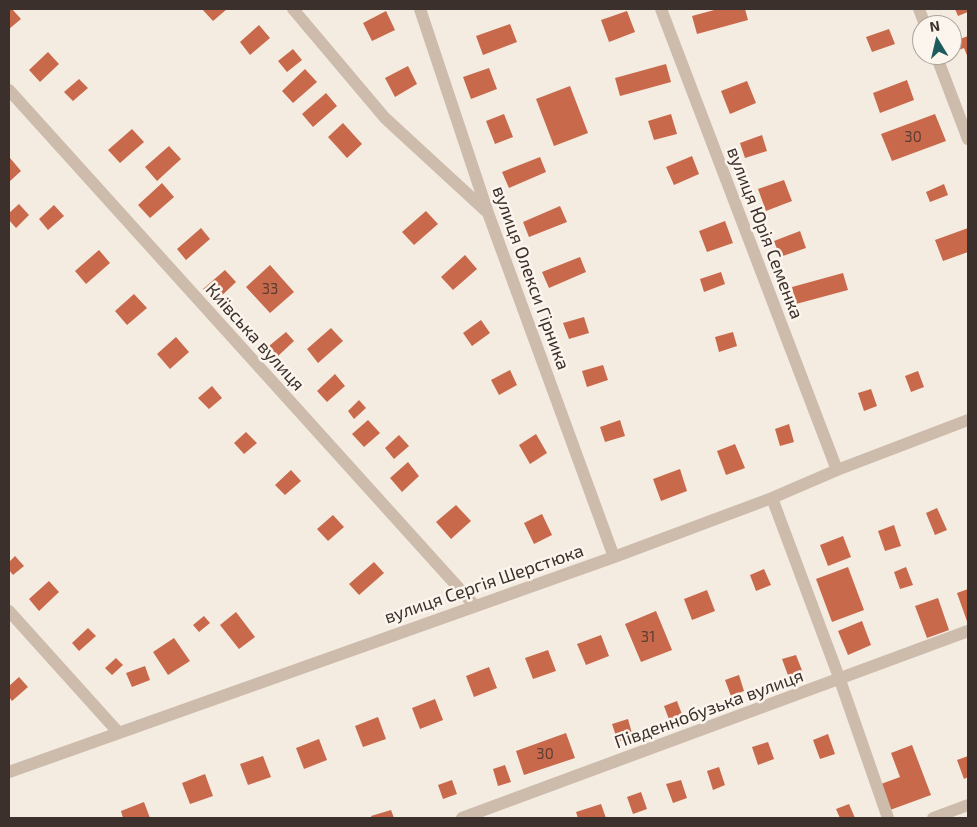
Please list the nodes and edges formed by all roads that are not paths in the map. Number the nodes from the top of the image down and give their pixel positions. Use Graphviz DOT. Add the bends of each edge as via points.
graph roads {
  1 [pos="293,9"];
  2 [pos="420,9"];
  3 [pos="661,9"];
  4 [pos="940,65"];
  5 [pos="9,90"];
  6 [pos="968,139"];
  7 [pos="488,213"];
  8 [pos="968,420"];
  9 [pos="837,470"];
  10 [pos="772,498"];
  11 [pos="614,557"];
  12 [pos="475,606"];
  13 [pos="9,610"];
  14 [pos="968,631"];
  15 [pos="840,680"];
  16 [pos="118,732"];
  17 [pos="9,772"];
  18 [pos="968,805"];
  19 [pos="462,818"];
  20 [pos="888,818"];
  21 [pos="933,818"];
  1 -- 7 [label="street" via="385,118"];
  2 -- 7 [label="street, вулиця Олекси Гірника"];
  3 -- 9 [label="street, вулиця Юрія Семенка"];
  4 -- 6 [label="street"];
  5 -- 12 [label="street, Київська вулиця"];
  7 -- 11 [label="street, вулиця Олекси Гірника"];
  8 -- 9 [label="street, вулиця Сергія Шерстюка"];
  9 -- 10 [label="street, вулиця Сергія Шерстюка"];
  10 -- 11 [label="street, вулиця Сергія Шерстюка"];
  10 -- 15 [label="street"];
  11 -- 12 [label="street, вулиця Сергія Шерстюка"];
  12 -- 16 [label="street, вулиця Сергія Шерстюка"];
  13 -- 16 [label="street"];
  14 -- 15 [label="street, Південнобузька вулиця"];
  15 -- 19 [label="street, Південнобузька вулиця"];
  15 -- 20 [label="street"];
  16 -- 17 [label="street, вулиця Сергія Шерстюка"];
  18 -- 21 [label="street"];
}
